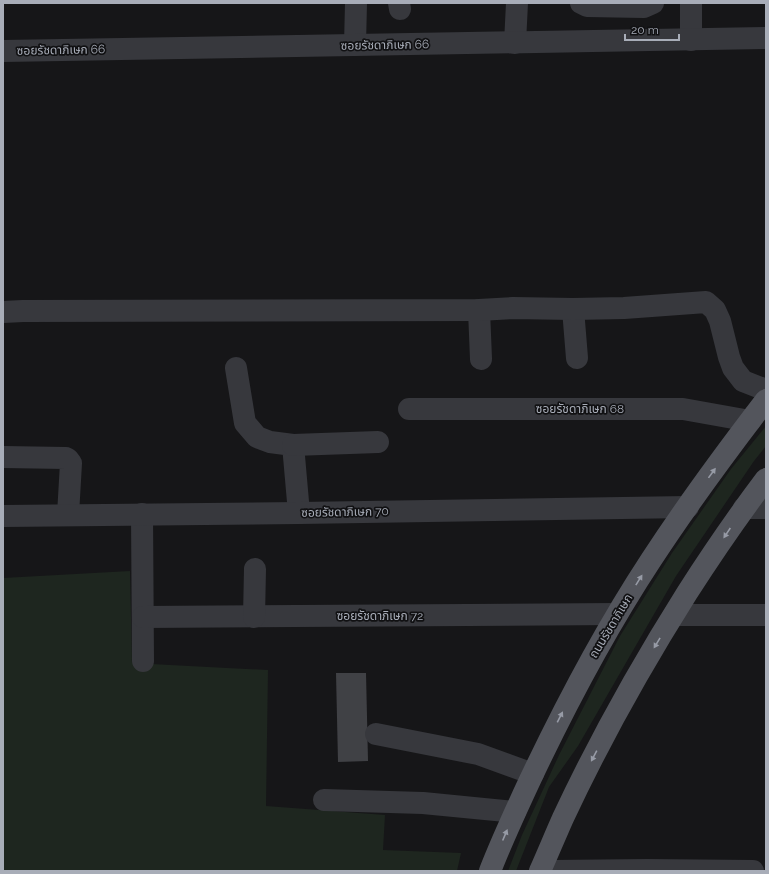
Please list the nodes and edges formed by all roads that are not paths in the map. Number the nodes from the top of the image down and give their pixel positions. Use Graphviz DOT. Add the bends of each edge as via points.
graph roads {
  1 [pos="356,3"];
  2 [pos="516,3"];
  3 [pos="581,3"];
  4 [pos="653,3"];
  5 [pos="691,3"];
  6 [pos="766,38"];
  7 [pos="691,40"];
  8 [pos="515,43"];
  9 [pos="355,46"];
  10 [pos="3,51"];
  11 [pos="573,309"];
  12 [pos="479,310"];
  13 [pos="3,312"];
  14 [pos="577,358"];
  15 [pos="481,359"];
  16 [pos="236,368"];
  17 [pos="766,390"];
  18 [pos="766,400"];
  19 [pos="409,409"];
  20 [pos="750,421"];
  21 [pos="378,442"];
  22 [pos="292,445"];
  23 [pos="3,457"];
  24 [pos="766,479"];
  25 [pos="688,506"];
  26 [pos="744,508"];
  27 [pos="766,508"];
  28 [pos="299,513"];
  29 [pos="142,514"];
  30 [pos="68,515"];
  31 [pos="3,516"];
  32 [pos="255,569"];
  33 [pos="617,614"];
  34 [pos="674,615"];
  35 [pos="766,615"];
  36 [pos="254,616"];
  37 [pos="143,617"];
  38 [pos="143,661"];
  39 [pos="376,734"];
  40 [pos="533,774"];
  41 [pos="324,800"];
  42 [pos="515,812"];
  43 [pos="490,871"];
  44 [pos="540,871"];
  45 [pos="554,871"];
  46 [pos="754,871"];
  1 -- 9 [label="street"];
  2 -- 8 [label="street"];
  3 -- 4 [label="street" via="587,6 644,7"];
  5 -- 7 [label="street"];
  6 -- 7 [label="street, ซอยรัชดาภิเษก 66"];
  7 -- 8 [label="street, ซอยรัชดาภิเษก 66"];
  8 -- 9 [label="street, ซอยรัชดาภิเษก 66"];
  9 -- 10 [label="street, ซอยรัชดาภิเษก 66"];
  11 -- 12 [label="street"];
  11 -- 14 [label="street"];
  11 -- 17 [label="street" via="706,302 715,310 720,321 733,368 743,381"];
  12 -- 13 [label="street"];
  12 -- 15 [label="street"];
  16 -- 22 [label="street" via="246,424 257,437"];
  18 -- 20 [label="main road, ถนนรัชดาภิเษก"];
  19 -- 20 [label="street, ซอยรัชดาภิเษก 68" via="683,409"];
  25 -- 20 [label="main road, ถนนรัชดาภิเษก, one-way"];
  21 -- 22 [label="street"];
  22 -- 28 [label="street"];
  23 -- 30 [label="street" via="68,459 71,463"];
  24 -- 26 [label="main road"];
  25 -- 28 [label="street, ซอยรัชดาภิเษก 70"];
  33 -- 25 [label="main road, ถนนรัชดาภิเษก, one-way"];
  26 -- 27 [label="street"];
  26 -- 34 [label="main road, one-way"];
  28 -- 29 [label="street, ซอยรัชดาภิเษก 70"];
  29 -- 30 [label="street, ซอยรัชดาภิเษก 70"];
  29 -- 37 [label="street"];
  30 -- 31 [label="street, ซอยรัชดาภิเษก 70"];
  32 -- 36 [label="street"];
  33 -- 36 [label="street, ซอยรัชดาภิเษก 72"];
  40 -- 33 [label="main road, ถนนรัชดาภิเษก, one-way" via="566,706"];
  34 -- 35 [label="street"];
  34 -- 44 [label="main road, one-way" via="621,705 589,766"];
  36 -- 37 [label="street, ซอยรัชดาภิเษก 72"];
  37 -- 38 [label="street"];
  39 -- 40 [label="street" via="478,754"];
  40 -- 42 [label="main road, ถนนรัชดาภิเษก"];
  41 -- 42 [label="street" via="424,803"];
  43 -- 42 [label="main road, ถนนรัชดาภิเษก, one-way"];
  45 -- 46 [label="street"];
}
